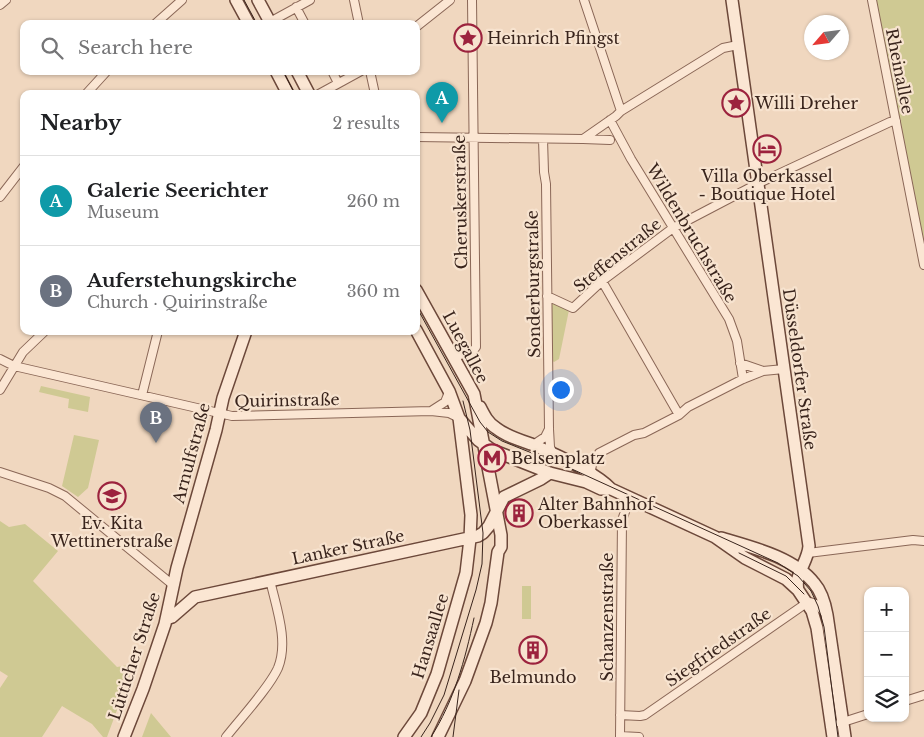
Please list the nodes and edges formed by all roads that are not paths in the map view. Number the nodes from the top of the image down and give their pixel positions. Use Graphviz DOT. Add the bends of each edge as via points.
graph roads {
  1 [pos="6,0"];
  2 [pos="182,0"];
  3 [pos="236,0"];
  4 [pos="258,0"];
  5 [pos="310,0"];
  6 [pos="354,0"];
  7 [pos="450,0"];
  8 [pos="472,0"];
  9 [pos="584,0"];
  10 [pos="732,0"];
  11 [pos="872,0"];
  12 [pos="0,5"];
  13 [pos="296,7"];
  14 [pos="160,20"];
  15 [pos="248,20"];
  16 [pos="268,20"];
  17 [pos="275,20"];
  18 [pos="304,20"];
  19 [pos="358,20"];
  20 [pos="420,24"];
  21 [pos="738,45"];
  22 [pos="103,75"];
  23 [pos="278,75"];
  24 [pos="299,75"];
  25 [pos="334,75"];
  26 [pos="353,75"];
  27 [pos="371,75"];
  28 [pos="338,83"];
  29 [pos="90,90"];
  30 [pos="286,90"];
  31 [pos="308,90"];
  32 [pos="326,90"];
  33 [pos="374,90"];
  34 [pos="621,111"];
  35 [pos="610,120"];
  36 [pos="896,121"];
  37 [pos="420,137"];
  38 [pos="473,137"];
  39 [pos="544,139"];
  40 [pos="583,139"];
  41 [pos="610,140"];
  42 [pos="20,171"];
  43 [pos="757,184"];
  44 [pos="0,197"];
  45 [pos="673,228"];
  46 [pos="924,265"];
  47 [pos="602,281"];
  48 [pos="547,296"];
  49 [pos="420,297"];
  50 [pos="41,335"];
  51 [pos="157,335"];
  52 [pos="245,335"];
  53 [pos="419,335"];
  54 [pos="453,357"];
  55 [pos="0,359"];
  56 [pos="740,363"];
  57 [pos="14,366"];
  58 [pos="784,368"];
  59 [pos="763,371"];
  60 [pos="743,379"];
  61 [pos="0,390"];
  62 [pos="449,391"];
  63 [pos="474,394"];
  64 [pos="142,395"];
  65 [pos="430,411"];
  66 [pos="219,413"];
  67 [pos="679,415"];
  68 [pos="459,418"];
  69 [pos="549,429"];
  70 [pos="484,446"];
  71 [pos="533,446"];
  72 [pos="553,454"];
  73 [pos="0,472"];
  74 [pos="550,473"];
  75 [pos="594,476"];
  76 [pos="611,489"];
  77 [pos="630,498"];
  78 [pos="497,512"];
  79 [pos="483,533"];
  80 [pos="715,537"];
  81 [pos="470,538"];
  82 [pos="924,541"];
  83 [pos="498,552"];
  84 [pos="808,553"];
  85 [pos="757,564"];
  86 [pos="801,570"];
  87 [pos="270,580"];
  88 [pos="173,585"];
  89 [pos="798,590"];
  90 [pos="195,597"];
  91 [pos="808,602"];
  92 [pos="827,615"];
  93 [pos="166,619"];
  94 [pos="924,695"];
  95 [pos="909,700"];
  96 [pos="620,714"];
  97 [pos="864,717"];
  98 [pos="840,732"];
  99 [pos="620,736"];
  100 [pos="124,737"];
  101 [pos="226,737"];
  102 [pos="404,737"];
  103 [pos="438,737"];
  104 [pos="639,737"];
  1 -- 12 [label="street"];
  2 -- 14 [label="street"];
  3 -- 15 [label="main road"];
  4 -- 16 [label="main road"];
  5 -- 13 [label="street"];
  6 -- 19 [label="street"];
  7 -- 20 [label="street"];
  8 -- 38 [label="street, Cheruskerstraße"];
  9 -- 34 [label="street"];
  10 -- 21 [label="main road, Düsseldorfer Straße"];
  11 -- 36 [label="street, Rheinallee"];
  13 -- 17 [label="street"];
  13 -- 18 [label="street"];
  21 -- 34 [label="street" via="723,48"];
  21 -- 43 [label="main road, Düsseldorfer Straße"];
  22 -- 29 [label="street"];
  23 -- 30 [label="main road"];
  24 -- 31 [label="main road"];
  25 -- 28 [label="street"];
  26 -- 28 [label="street"];
  27 -- 33 [label="street"];
  28 -- 32 [label="street"];
  34 -- 35 [label="street"];
  35 -- 40 [label="street"];
  35 -- 45 [label="street, Wildenbruchstraße"];
  36 -- 43 [label="street, Steffenstraße"];
  36 -- 46 [label="street, Rheinallee"];
  37 -- 38 [label="street"];
  38 -- 39 [label="street"];
  38 -- 54 [label="street, Cheruskerstraße" via="476,347 472,352"];
  39 -- 40 [label="street"];
  39 -- 48 [label="street, Sonderburgstraße"];
  40 -- 41 [label="street"];
  42 -- 44 [label="street"];
  43 -- 45 [label="street, Steffenstraße"];
  43 -- 58 [label="main road, Düsseldorfer Straße"];
  45 -- 47 [label="street, Steffenstraße"];
  45 -- 56 [label="street, Wildenbruchstraße" via="735,330"];
  47 -- 48 [label="street, Steffenstraße" via="574,308"];
  47 -- 67 [label="street"];
  48 -- 69 [label="street, Sonderburgstraße"];
  49 -- 54 [label="main road, Luegallee"];
  50 -- 57 [label="street"];
  51 -- 64 [label="street"];
  52 -- 66 [label="main road, Arnulfstraße"];
  53 -- 62 [label="main road"];
  54 -- 63 [label="main road, Luegallee"];
  55 -- 57 [label="street, Quirinstraße"];
  56 -- 59 [label="street"];
  56 -- 60 [label="street, Wildenbruchstraße"];
  57 -- 61 [label="street"];
  57 -- 64 [label="street, Quirinstraße"];
  58 -- 59 [label="street"];
  58 -- 84 [label="main road, Düsseldorfer Straße"];
  59 -- 60 [label="street"];
  60 -- 67 [label="street" via="688,406"];
  62 -- 65 [label="street" via="444,402"];
  62 -- 68 [label="main road"];
  63 -- 70 [label="main road, Luegallee"];
  63 -- 71 [label="main road" via="492,425"];
  64 -- 66 [label="street, Quirinstraße"];
  65 -- 66 [label="street, Quirinstraße" via="237,416"];
  65 -- 68 [label="street, Quirinstraße" via="449,413"];
  66 -- 88 [label="main road, Arnulfstraße"];
  67 -- 75 [label="street" via="599,453 592,465"];
  68 -- 70 [label="main road"];
  68 -- 81 [label="main road" via="471,515"];
  69 -- 71 [label="street" via="545,437"];
  69 -- 72 [label="street, Sonderburgstraße"];
  70 -- 74 [label="main road"];
  70 -- 78 [label="main road, Luegallee"];
  71 -- 72 [label="main road"];
  72 -- 75 [label="main road"];
  73 -- 88 [label="street" via="65,496"];
  74 -- 76 [label="main road"];
  74 -- 78 [label="main road" via="504,497"];
  75 -- 76 [label="main road"];
  76 -- 77 [label="main road"];
  77 -- 80 [label="main road"];
  77 -- 96 [label="street, Schanzenstraße" via="622,520"];
  78 -- 79 [label="main road"];
  78 -- 83 [label="main road" via="501,535"];
  79 -- 81 [label="main road, Lanker Straße"];
  79 -- 83 [label="main road" via="492,538"];
  80 -- 85 [label="main road"];
  80 -- 86 [label="main road" via="783,559"];
  81 -- 87 [label="main road, Lanker Straße"];
  81 -- 102 [label="main road, Hansaallee" via="466,573 437,674 421,713"];
  82 -- 84 [label="street"];
  83 -- 103 [label="main road" via="486,623 465,681"];
  84 -- 86 [label="main road, Düsseldorfer Straße"];
  85 -- 86 [label="main road" via="772,566 790,575"];
  85 -- 89 [label="main road" via="786,579"];
  86 -- 89 [label="main road, Düsseldorfer Straße"];
  86 -- 92 [label="main road" via="817,587"];
  87 -- 90 [label="main road, Lanker Straße"];
  87 -- 101 [label="street" via="282,639 278,668"];
  88 -- 90 [label="main road"];
  88 -- 93 [label="main road, Lütticher Straße"];
  89 -- 91 [label="main road"];
  90 -- 93 [label="main road, Lanker Straße"];
  91 -- 92 [label="street"];
  91 -- 96 [label="street, Siegfriedstraße" via="645,714"];
  91 -- 98 [label="main road" via="817,628"];
  92 -- 98 [label="main road"];
  93 -- 100 [label="main road, Lütticher Straße"];
  94 -- 95 [label="street"];
  96 -- 99 [label="street, Schanzenstraße"];
  97 -- 98 [label="street"];
  99 -- 104 [label="street"];
}
